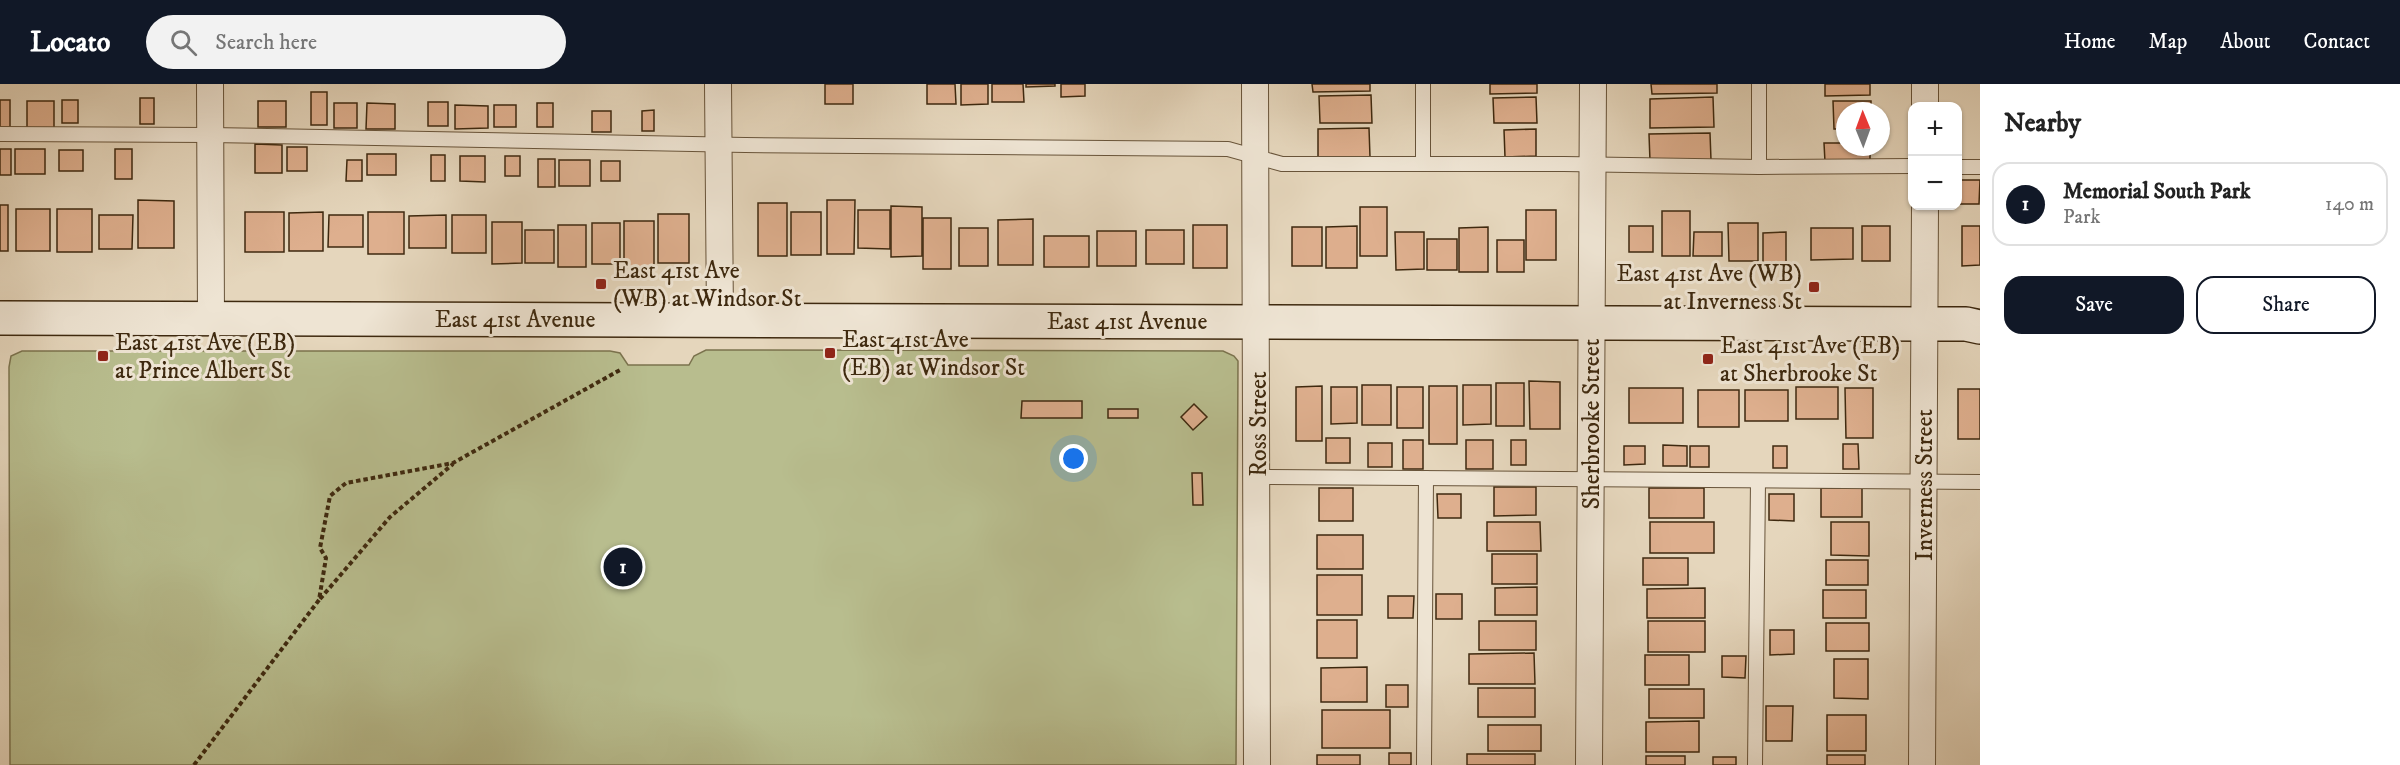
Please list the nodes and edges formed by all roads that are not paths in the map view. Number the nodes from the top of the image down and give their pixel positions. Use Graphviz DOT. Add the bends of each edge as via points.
graph roads {
  1 [pos="210,84"];
  2 [pos="718,84"];
  3 [pos="1256,84"];
  4 [pos="1423,84"];
  5 [pos="1593,84"];
  6 [pos="1759,84"];
  7 [pos="1925,84"];
  8 [pos="1925,102"];
  9 [pos="0,134"];
  10 [pos="210,135"];
  11 [pos="718,144"];
  12 [pos="1255,156"];
  13 [pos="1423,164"];
  14 [pos="1593,166"];
  15 [pos="1908,166"];
  16 [pos="1759,167"];
  17 [pos="1962,167"];
  18 [pos="1980,167"];
  19 [pos="1924,210"];
  20 [pos="0,318"];
  21 [pos="211,318"];
  22 [pos="720,319"];
  23 [pos="1256,321"];
  24 [pos="1591,322"];
  25 [pos="1924,324"];
  26 [pos="1975,324"];
  27 [pos="1258,477"];
  28 [pos="1426,478"];
  29 [pos="1591,479"];
  30 [pos="1758,481"];
  31 [pos="1923,482"];
  32 [pos="1980,482"];
  33 [pos="1257,765"];
  34 [pos="1424,765"];
  35 [pos="1588,765"];
  36 [pos="1755,765"];
  37 [pos="1922,765"];
  1 -- 10 [label="street"];
  2 -- 11 [label="street"];
  3 -- 12 [label="street, Ross Street"];
  4 -- 13 [label="lane"];
  5 -- 14 [label="street, Sherbrooke Street"];
  6 -- 16 [label="lane"];
  7 -- 8 [label="street"];
  9 -- 10 [label="lane"];
  10 -- 11 [label="lane"];
  10 -- 21 [label="street"];
  11 -- 12 [label="lane" via="1228,149"];
  11 -- 22 [label="street"];
  12 -- 13 [label="lane" via="1282,164"];
  12 -- 23 [label="street, Ross Street"];
  13 -- 14 [label="lane"];
  14 -- 16 [label="lane"];
  14 -- 24 [label="street, Sherbrooke Street"];
  15 -- 16 [label="lane"];
  17 -- 18 [label="lane"];
  19 -- 25 [label="street, Inverness Street"];
  20 -- 21 [label="main road, East 41st Avenue"];
  21 -- 22 [label="main road, East 41st Avenue"];
  22 -- 23 [label="main road, East 41st Avenue"];
  23 -- 24 [label="main road, East 41st Avenue"];
  23 -- 27 [label="street, Ross Street"];
  24 -- 25 [label="main road, East 41st Avenue"];
  24 -- 29 [label="street, Sherbrooke Street"];
  25 -- 26 [label="main road, East 41st Avenue"];
  25 -- 31 [label="street, Inverness Street"];
  27 -- 28 [label="lane"];
  27 -- 33 [label="street, Ross Street"];
  28 -- 29 [label="lane"];
  28 -- 34 [label="lane"];
  29 -- 30 [label="lane"];
  29 -- 35 [label="street, Sherbrooke Street"];
  30 -- 31 [label="lane"];
  30 -- 36 [label="lane"];
  31 -- 32 [label="lane"];
  31 -- 37 [label="street, Inverness Street"];
}
